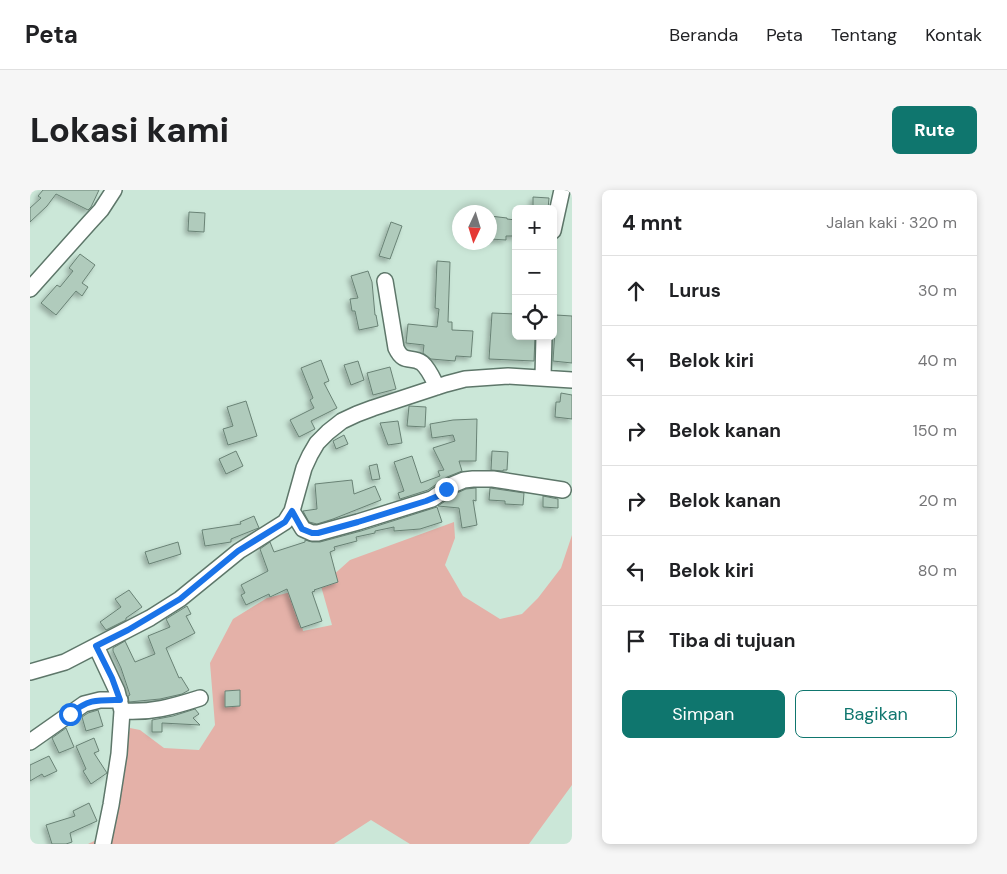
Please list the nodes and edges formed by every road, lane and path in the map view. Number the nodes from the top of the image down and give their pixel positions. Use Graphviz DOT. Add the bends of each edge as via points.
graph roads {
  1 [pos="114,190"];
  2 [pos="562,190"];
  3 [pos="557,213"];
  4 [pos="384,281"];
  5 [pos="30,289"];
  6 [pos="544,340"];
  7 [pos="543,377"];
  8 [pos="572,380"];
  9 [pos="437,387"];
  10 [pos="563,490"];
  11 [pos="292,511"];
  12 [pos="96,646"];
  13 [pos="30,672"];
  14 [pos="200,698"];
  15 [pos="121,706"];
  16 [pos="30,742"];
  17 [pos="103,844"];
  1 -- 5 [label="street" via="90,223"];
  2 -- 3 [label="street"];
  4 -- 9 [label="street" via="399,355 421,362"];
  6 -- 7 [label="street"];
  7 -- 8 [label="street"];
  7 -- 9 [label="street" via="483,377"];
  9 -- 11 [label="street" via="356,414 328,432 317,443 304,468"];
  10 -- 11 [label="street" via="473,479 457,482 435,498 318,533 302,529"];
  11 -- 12 [label="street" via="285,522 238,551 180,599"];
  12 -- 13 [label="street" via="65,662"];
  12 -- 15 [label="street"];
  14 -- 15 [label="street" via="153,711 136,712"];
  15 -- 16 [label="street" via="100,700 84,704"];
  15 -- 17 [label="street" via="119,754"];
}
